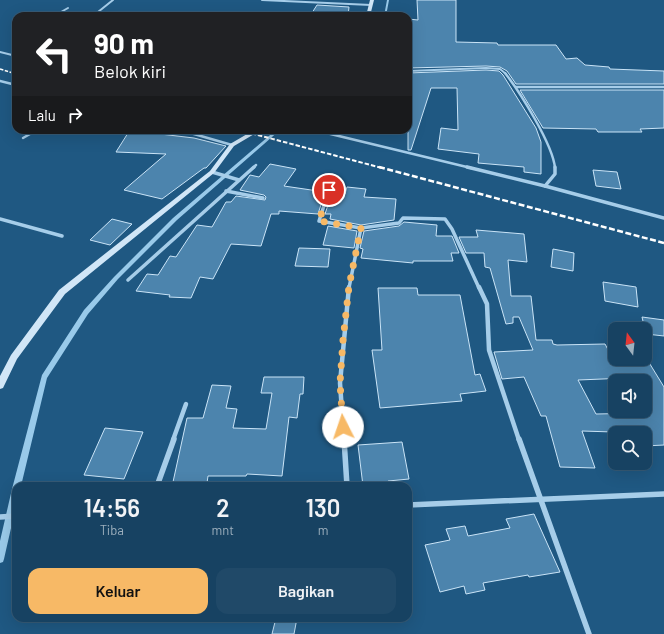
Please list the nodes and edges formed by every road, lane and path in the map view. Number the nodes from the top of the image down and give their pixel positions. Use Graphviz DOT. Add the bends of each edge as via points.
graph roads {
  1 [pos="112,0"];
  2 [pos="262,0"];
  3 [pos="371,2"];
  4 [pos="68,8"];
  5 [pos="61,12"];
  6 [pos="98,12"];
  7 [pos="369,12"];
  8 [pos="0,52"];
  9 [pos="12,55"];
  10 [pos="412,71"];
  11 [pos="0,81"];
  12 [pos="12,84"];
  13 [pos="516,87"];
  14 [pos="664,87"];
  15 [pos="30,134"];
  16 [pos="194,134"];
  17 [pos="251,134"];
  18 [pos="331,134"];
  19 [pos="23,138"];
  20 [pos="232,145"];
  21 [pos="256,165"];
  22 [pos="214,172"];
  23 [pos="239,180"];
  24 [pos="546,186"];
  25 [pos="329,190"];
  26 [pos="226,191"];
  27 [pos="263,198"];
  28 [pos="664,218"];
  29 [pos="0,220"];
  30 [pos="361,228"];
  31 [pos="62,236"];
  32 [pos="128,280"];
  33 [pos="0,385"];
  34 [pos="186,404"];
  35 [pos="158,482"];
  36 [pos="347,482"];
  37 [pos="664,494"];
  38 [pos="539,498"];
  39 [pos="412,505"];
  40 [pos="12,516"];
  41 [pos="0,517"];
  42 [pos="589,634"];
  1 -- 6 [label="street"];
  2 -- 3 [label="street"];
  3 -- 7 [label="main road"];
  4 -- 5 [label="street"];
  8 -- 9 [label="street"];
  10 -- 13 [label="street" via="500,69"];
  11 -- 12 [label="street"];
  13 -- 14 [label="street"];
  13 -- 24 [label="street" via="554,159 555,174"];
  15 -- 19 [label="street"];
  16 -- 20 [label="street"];
  17 -- 20 [label="main road"];
  18 -- 24 [label="street"];
  20 -- 22 [label="main road"];
  21 -- 23 [label="street"];
  22 -- 23 [label="street"];
  22 -- 33 [label="main road" via="62,292 14,357"];
  23 -- 26 [label="street"];
  24 -- 28 [label="street"];
  25 -- 30 [label="street" via="319,221"];
  26 -- 27 [label="street"];
  26 -- 32 [label="street"];
  29 -- 31 [label="street"];
  30 -- 36 [label="street" via="349,286 340,383"];
  30 -- 38 [label="street" via="399,223 403,218 445,219 452,229 487,304 489,350"];
  34 -- 35 [label="street"];
  37 -- 38 [label="street"];
  38 -- 39 [label="street"];
  38 -- 42 [label="street"];
  40 -- 41 [label="street"];
}
